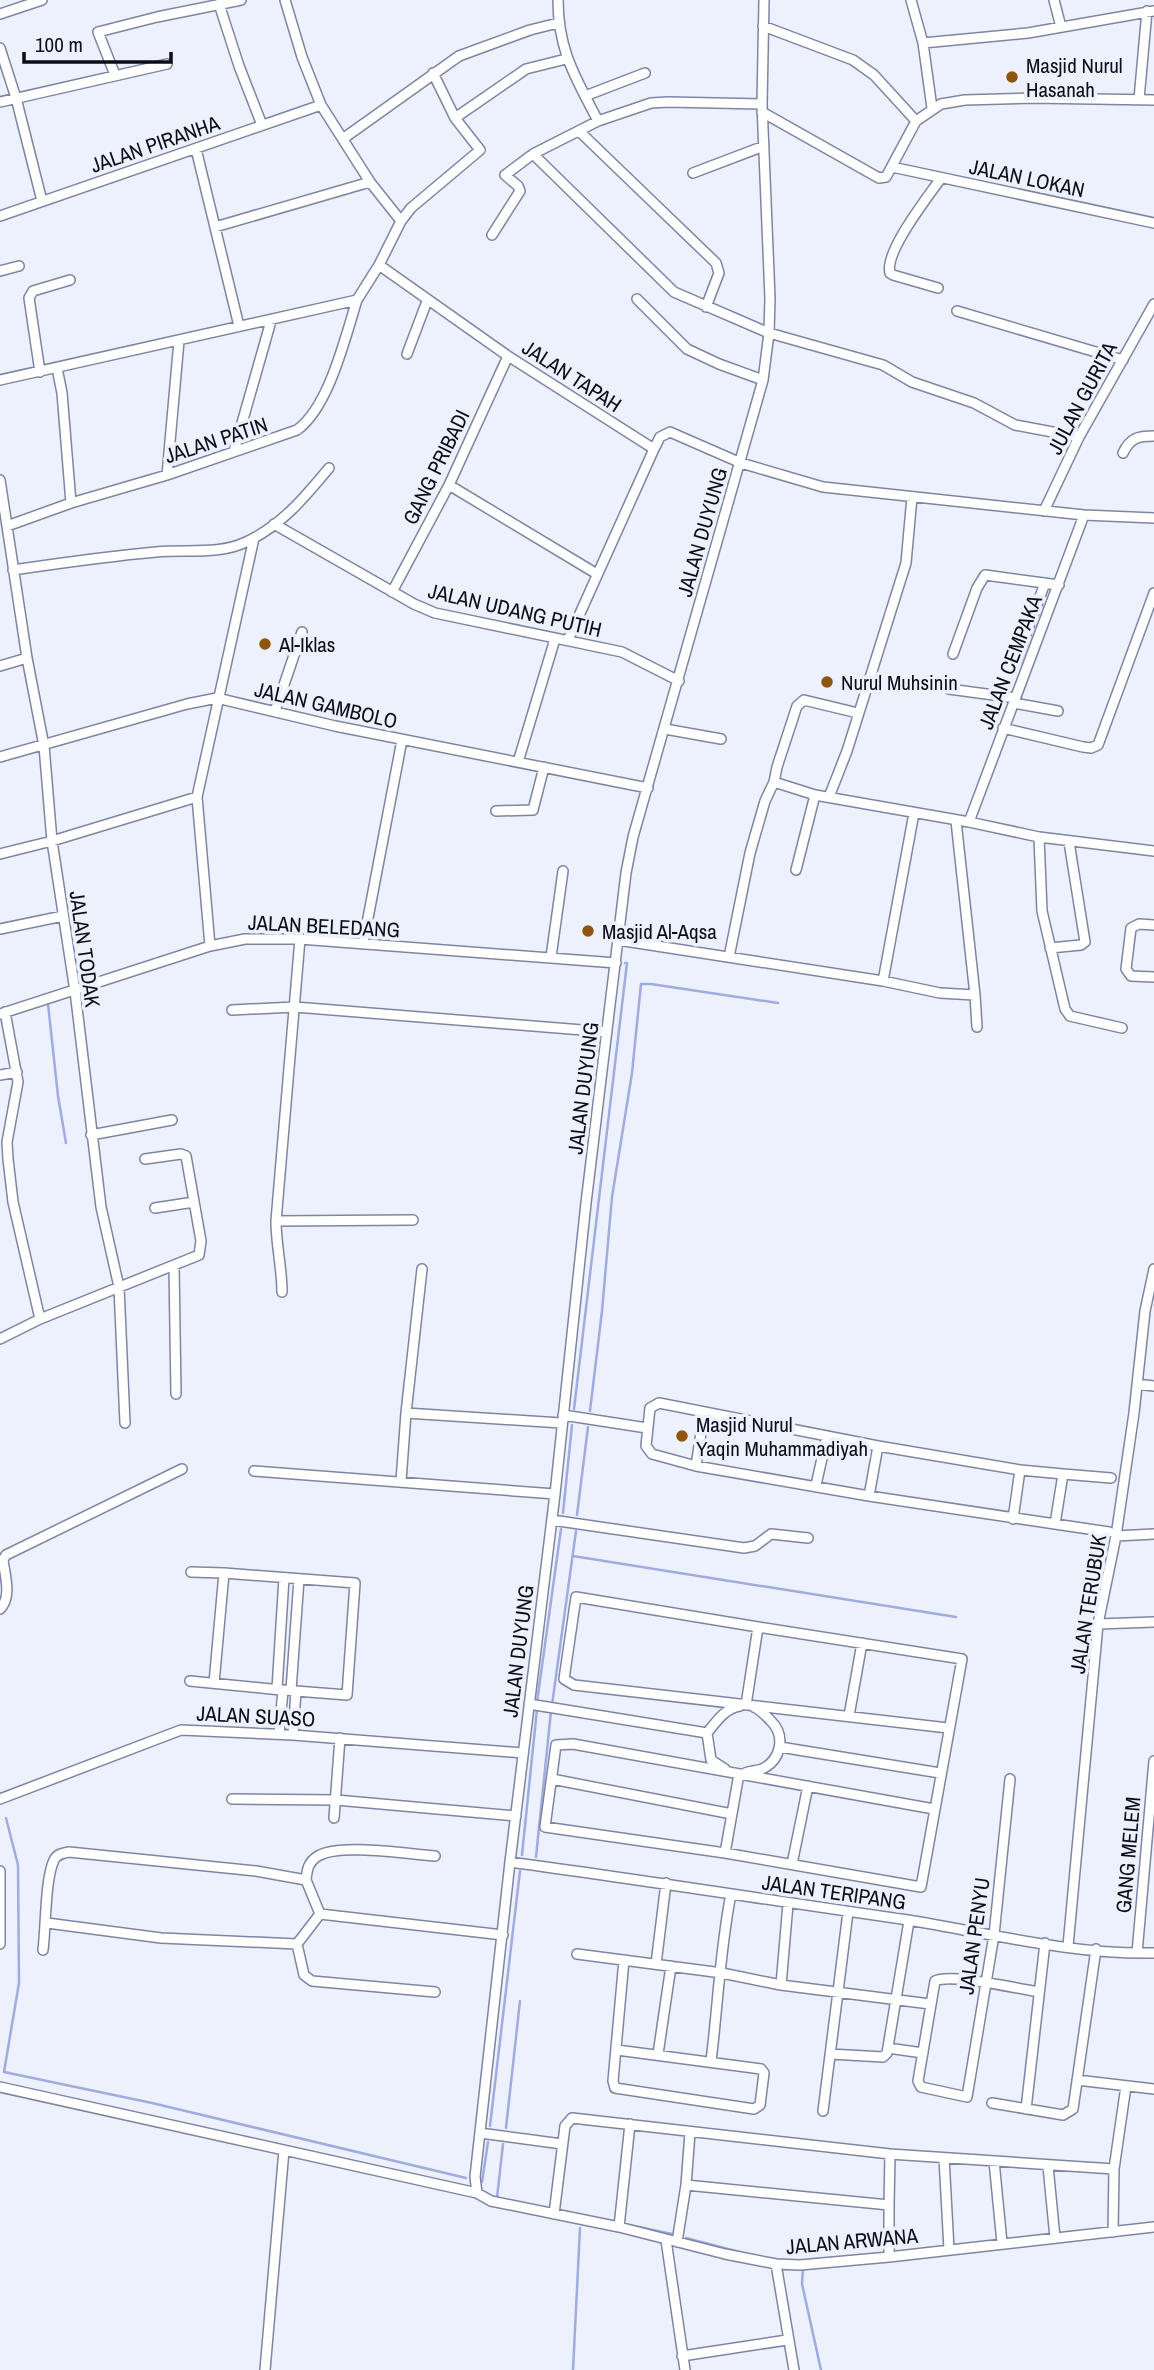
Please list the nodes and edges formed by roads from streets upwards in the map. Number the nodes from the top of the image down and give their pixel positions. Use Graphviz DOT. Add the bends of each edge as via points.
graph roads {
  1 [pos="43,0"];
  2 [pos="240,0"];
  3 [pos="285,0"];
  4 [pos="558,0"];
  5 [pos="764,0"];
  6 [pos="911,0"];
  7 [pos="1054,0"];
  8 [pos="219,4"];
  9 [pos="1151,11"];
  10 [pos="0,13"];
  11 [pos="558,23"];
  12 [pos="763,26"];
  13 [pos="1061,27"];
  14 [pos="923,43"];
  15 [pos="0,48"];
  16 [pos="566,59"];
  17 [pos="167,64"];
  18 [pos="645,72"];
  19 [pos="433,73"];
  20 [pos="115,75"];
  21 [pos="585,96"];
  22 [pos="16,98"];
  23 [pos="1139,99"];
  24 [pos="1154,100"];
  25 [pos="0,102"];
  26 [pos="321,106"];
  27 [pos="762,108"];
  28 [pos="932,108"];
  29 [pos="455,118"];
  30 [pos="598,121"];
  31 [pos="916,121"];
  32 [pos="262,125"];
  33 [pos="580,132"];
  34 [pos="344,138"];
  35 [pos="764,146"];
  36 [pos="196,149"];
  37 [pos="533,154"];
  38 [pos="892,167"];
  39 [pos="694,173"];
  40 [pos="941,178"];
  41 [pos="370,183"];
  42 [pos="41,201"];
  43 [pos="0,216"];
  44 [pos="401,221"];
  45 [pos="1154,223"];
  46 [pos="215,227"];
  47 [pos="492,235"];
  48 [pos="379,265"];
  49 [pos="19,266"];
  50 [pos="0,271"];
  51 [pos="70,281"];
  52 [pos="938,288"];
  53 [pos="638,299"];
  54 [pos="357,300"];
  55 [pos="427,301"];
  56 [pos="1154,304"];
  57 [pos="706,307"];
  58 [pos="957,312"];
  59 [pos="271,321"];
  60 [pos="239,326"];
  61 [pos="769,333"];
  62 [pos="179,341"];
  63 [pos="407,354"];
  64 [pos="508,356"];
  65 [pos="1123,360"];
  66 [pos="57,368"];
  67 [pos="40,372"];
  68 [pos="0,380"];
  69 [pos="763,380"];
  70 [pos="1154,436"];
  71 [pos="1079,437"];
  72 [pos="654,449"];
  73 [pos="234,451"];
  74 [pos="1123,453"];
  75 [pos="741,463"];
  76 [pos="329,468"];
  77 [pos="167,475"];
  78 [pos="0,480"];
  79 [pos="449,485"];
  80 [pos="912,497"];
  81 [pos="71,503"];
  82 [pos="1044,511"];
  83 [pos="1084,515"];
  84 [pos="1154,518"];
  85 [pos="274,524"];
  86 [pos="7,526"];
  87 [pos="254,538"];
  88 [pos="5,546"];
  89 [pos="13,570"];
  90 [pos="597,574"];
  91 [pos="1045,583"];
  92 [pos="1059,585"];
  93 [pos="392,592"];
  94 [pos="1154,593"];
  95 [pos="1029,628"];
  96 [pos="302,632"];
  97 [pos="1041,632"];
  98 [pos="555,639"];
  99 [pos="568,640"];
  100 [pos="953,654"];
  101 [pos="27,658"];
  102 [pos="1016,661"];
  103 [pos="0,666"];
  104 [pos="679,681"];
  105 [pos="949,689"];
  106 [pos="217,698"];
  107 [pos="1015,701"];
  108 [pos="275,711"];
  109 [pos="1058,711"];
  110 [pos="858,713"];
  111 [pos="1003,728"];
  112 [pos="665,729"];
  113 [pos="721,739"];
  114 [pos="402,740"];
  115 [pos="44,746"];
  116 [pos="0,757"];
  117 [pos="518,762"];
  118 [pos="544,767"];
  119 [pos="774,782"];
  120 [pos="648,788"];
  121 [pos="816,795"];
  122 [pos="197,797"];
  123 [pos="829,797"];
  124 [pos="496,811"];
  125 [pos="914,813"];
  126 [pos="956,821"];
  127 [pos="968,822"];
  128 [pos="1039,837"];
  129 [pos="52,841"];
  130 [pos="1069,842"];
  131 [pos="1154,851"];
  132 [pos="0,854"];
  133 [pos="796,870"];
  134 [pos="563,871"];
  135 [pos="63,916"];
  136 [pos="1154,925"];
  137 [pos="0,929"];
  138 [pos="300,939"];
  139 [pos="618,940"];
  140 [pos="363,944"];
  141 [pos="210,946"];
  142 [pos="1050,948"];
  143 [pos="551,957"];
  144 [pos="729,957"];
  145 [pos="616,964"];
  146 [pos="1154,977"];
  147 [pos="883,981"];
  148 [pos="75,991"];
  149 [pos="975,995"];
  150 [pos="295,1007"];
  151 [pos="232,1010"];
  152 [pos="2,1013"];
  153 [pos="976,1027"];
  154 [pos="1122,1028"];
  155 [pos="607,1032"];
  156 [pos="17,1072"];
  157 [pos="0,1075"];
  158 [pos="172,1120"];
  159 [pos="91,1135"];
  160 [pos="3,1143"];
  161 [pos="145,1159"];
  162 [pos="194,1202"];
  163 [pos="155,1208"];
  164 [pos="413,1220"];
  165 [pos="276,1221"];
  166 [pos="174,1266"];
  167 [pos="422,1269"];
  168 [pos="1154,1269"];
  169 [pos="119,1287"];
  170 [pos="282,1292"];
  171 [pos="1149,1311"];
  172 [pos="40,1319"];
  173 [pos="0,1339"];
  174 [pos="1138,1384"];
  175 [pos="1154,1385"];
  176 [pos="176,1394"];
  177 [pos="406,1413"];
  178 [pos="704,1413"];
  179 [pos="562,1419"];
  180 [pos="125,1423"];
  181 [pos="647,1428"];
  182 [pos="827,1436"];
  183 [pos="878,1446"];
  184 [pos="696,1466"];
  185 [pos="182,1469"];
  186 [pos="1020,1470"];
  187 [pos="254,1471"];
  188 [pos="1063,1474"];
  189 [pos="1111,1478"];
  190 [pos="401,1481"];
  191 [pos="816,1485"];
  192 [pos="555,1494"];
  193 [pos="869,1496"];
  194 [pos="1013,1519"];
  195 [pos="552,1520"];
  196 [pos="1055,1524"];
  197 [pos="1113,1534"];
  198 [pos="1154,1534"];
  199 [pos="808,1538"];
  200 [pos="191,1572"];
  201 [pos="224,1573"];
  202 [pos="284,1578"];
  203 [pos="299,1579"];
  204 [pos="0,1609"];
  205 [pos="1154,1622"];
  206 [pos="1098,1624"];
  207 [pos="758,1627"];
  208 [pos="862,1643"];
  209 [pos="190,1681"];
  210 [pos="214,1684"];
  211 [pos="287,1690"];
  212 [pos="746,1705"];
  213 [pos="541,1706"];
  214 [pos="849,1716"];
  215 [pos="948,1728"];
  216 [pos="707,1733"];
  217 [pos="279,1734"];
  218 [pos="293,1735"];
  219 [pos="340,1738"];
  220 [pos="780,1747"];
  221 [pos="523,1753"];
  222 [pos="1154,1761"];
  223 [pos="940,1773"];
  224 [pos="739,1774"];
  225 [pos="552,1779"];
  226 [pos="1010,1779"];
  227 [pos="808,1786"];
  228 [pos="0,1799"];
  229 [pos="232,1799"];
  230 [pos="336,1800"];
  231 [pos="934,1809"];
  232 [pos="732,1814"];
  233 [pos="516,1816"];
  234 [pos="334,1818"];
  235 [pos="725,1853"];
  236 [pos="435,1856"];
  237 [pos="510,1862"];
  238 [pos="792,1864"];
  239 [pos="0,1871"];
  240 [pos="306,1880"];
  241 [pos="666,1884"];
  242 [pos="731,1894"];
  243 [pos="788,1903"];
  244 [pos="848,1912"];
  245 [pos="320,1914"];
  246 [pos="909,1921"];
  247 [pos="47,1923"];
  248 [pos="994,1934"];
  249 [pos="503,1935"];
  250 [pos="1045,1943"];
  251 [pos="0,1944"];
  252 [pos="297,1944"];
  253 [pos="1068,1946"];
  254 [pos="1096,1949"];
  255 [pos="43,1950"];
  256 [pos="1137,1953"];
  257 [pos="1154,1953"];
  258 [pos="577,1954"];
  259 [pos="624,1960"];
  260 [pos="656,1964"];
  261 [pos="671,1966"];
  262 [pos="722,1973"];
  263 [pos="986,1983"];
  264 [pos="781,1985"];
  265 [pos="1034,1991"];
  266 [pos="435,1992"];
  267 [pos="838,1992"];
  268 [pos="896,2001"];
  269 [pos="930,2004"];
  270 [pos="888,2048"];
  271 [pos="617,2050"];
  272 [pos="923,2053"];
  273 [pos="659,2054"];
  274 [pos="830,2054"];
  275 [pos="711,2061"];
  276 [pos="1077,2081"];
  277 [pos="1126,2086"];
  278 [pos="0,2087"];
  279 [pos="1154,2089"];
  280 [pos="992,2103"];
  281 [pos="1026,2109"];
  282 [pos="823,2111"];
  283 [pos="630,2124"];
  284 [pos="480,2133"];
  285 [pos="690,2133"];
  286 [pos="562,2144"];
  287 [pos="284,2150"];
  288 [pos="890,2154"];
  289 [pos="944,2158"];
  290 [pos="994,2161"];
  291 [pos="1048,2166"];
  292 [pos="1114,2169"];
  293 [pos="686,2185"];
  294 [pos="477,2193"];
  295 [pos="889,2205"];
  296 [pos="554,2214"];
  297 [pos="619,2227"];
  298 [pos="1154,2227"];
  299 [pos="1113,2232"];
  300 [pos="1055,2238"];
  301 [pos="666,2239"];
  302 [pos="677,2242"];
  303 [pos="1002,2243"];
  304 [pos="950,2249"];
  305 [pos="889,2258"];
  306 [pos="776,2264"];
  307 [pos="787,2340"];
  308 [pos="682,2356"];
  309 [pos="265,2370"];
  310 [pos="685,2370"];
  311 [pos="793,2370"];
  1 -- 10 [label="street"];
  2 -- 8 [label="street"];
  3 -- 26 [label="street"];
  4 -- 11 [label="street"];
  5 -- 12 [label="street, JALAN DUYUNG"];
  6 -- 14 [label="street"];
  7 -- 13 [label="street"];
  8 -- 20 [label="street" via="98,32"];
  8 -- 32 [label="street"];
  9 -- 13 [label="street"];
  9 -- 23 [label="street"];
  11 -- 16 [label="street"];
  11 -- 19 [label="street" via="459,56"];
  12 -- 27 [label="street, JALAN DUYUNG"];
  12 -- 31 [label="street" via="853,60 874,75"];
  13 -- 14 [label="street"];
  14 -- 28 [label="street"];
  15 -- 22 [label="street"];
  16 -- 21 [label="street"];
  16 -- 29 [label="street" via="526,69"];
  17 -- 20 [label="street"];
  18 -- 21 [label="street"];
  19 -- 29 [label="street"];
  19 -- 34 [label="street"];
  20 -- 22 [label="street"];
  21 -- 30 [label="street"];
  22 -- 25 [label="street"];
  22 -- 42 [label="street"];
  23 -- 24 [label="street"];
  23 -- 28 [label="street" via="965,100"];
  26 -- 32 [label="street, JALAN PIRANHA"];
  26 -- 34 [label="street"];
  27 -- 30 [label="street" via="660,102"];
  27 -- 35 [label="street, JALAN DUYUNG"];
  27 -- 38 [label="street" via="875,178 886,177"];
  28 -- 31 [label="street"];
  29 -- 44 [label="street" via="480,150"];
  30 -- 33 [label="street"];
  31 -- 38 [label="street"];
  32 -- 36 [label="street, JALAN PIRANHA"];
  33 -- 37 [label="street"];
  33 -- 57 [label="street" via="716,263 719,273"];
  34 -- 41 [label="street"];
  35 -- 39 [label="street"];
  35 -- 61 [label="street, JALAN DUYUNG"];
  36 -- 42 [label="street, JALAN PIRANHA"];
  36 -- 46 [label="street"];
  37 -- 47 [label="street" via="505,175 520,191"];
  37 -- 57 [label="street" via="674,292"];
  38 -- 40 [label="street, JALAN LOKAN"];
  40 -- 45 [label="street, JALAN LOKAN"];
  40 -- 52 [label="street" via="888,265 893,275"];
  41 -- 44 [label="street"];
  41 -- 46 [label="street"];
  42 -- 43 [label="street, JALAN PIRANHA"];
  44 -- 48 [label="street"];
  46 -- 60 [label="street"];
  48 -- 54 [label="street"];
  48 -- 55 [label="street, JALAN TAPAH"];
  49 -- 50 [label="street"];
  51 -- 67 [label="street" via="33,291 29,298"];
  53 -- 69 [label="street" via="687,349"];
  54 -- 59 [label="street"];
  54 -- 73 [label="street, JALAN PATIN" via="336,368 307,423 285,436"];
  55 -- 63 [label="street"];
  55 -- 64 [label="street, JALAN TAPAH"];
  56 -- 65 [label="street, JULAN GURITA"];
  57 -- 61 [label="street"];
  58 -- 65 [label="street"];
  59 -- 60 [label="street"];
  59 -- 73 [label="street"];
  60 -- 62 [label="street"];
  61 -- 69 [label="street, JALAN DUYUNG"];
  61 -- 71 [label="street" via="872,361 912,382 974,402 1016,425"];
  62 -- 66 [label="street"];
  62 -- 77 [label="street"];
  64 -- 72 [label="street, JALAN TAPAH"];
  64 -- 79 [label="street, GANG PRIBADI"];
  65 -- 71 [label="street, JULAN GURITA"];
  66 -- 67 [label="street"];
  66 -- 81 [label="street"];
  67 -- 68 [label="street"];
  69 -- 75 [label="street, JALAN DUYUNG"];
  70 -- 74 [label="street" via="1134,438"];
  71 -- 82 [label="street, JULAN GURITA"];
  72 -- 75 [label="street" via="660,437 670,432"];
  72 -- 90 [label="street"];
  73 -- 77 [label="street, JALAN PATIN"];
  75 -- 80 [label="street" via="823,487"];
  75 -- 104 [label="street, JALAN DUYUNG"];
  76 -- 85 [label="street" via="299,505"];
  77 -- 81 [label="street, JALAN PATIN"];
  78 -- 86 [label="street, JALAN TODAK"];
  79 -- 90 [label="street"];
  79 -- 93 [label="street, GANG PRIBADI"];
  80 -- 82 [label="street"];
  80 -- 110 [label="street" via="906,563"];
  81 -- 86 [label="street, JALAN PATIN"];
  82 -- 83 [label="street"];
  83 -- 84 [label="street"];
  83 -- 92 [label="street, JALAN CEMPAKA"];
  85 -- 87 [label="street"];
  85 -- 93 [label="street, JALAN UDANG PUTIH"];
  86 -- 88 [label="street, JALAN TODAK"];
  87 -- 89 [label="street" via="227,548"];
  87 -- 106 [label="street"];
  88 -- 89 [label="street, JALAN TODAK"];
  89 -- 101 [label="street, JALAN TODAK"];
  90 -- 99 [label="street"];
  91 -- 92 [label="street"];
  91 -- 95 [label="street"];
  91 -- 100 [label="street" via="990,574 981,578"];
  92 -- 97 [label="street, JALAN CEMPAKA"];
  93 -- 98 [label="street, JALAN UDANG PUTIH" via="444,615"];
  94 -- 111 [label="street" via="1098,745 1083,747"];
  95 -- 97 [label="street"];
  95 -- 102 [label="street"];
  96 -- 108 [label="street"];
  97 -- 107 [label="street, JALAN CEMPAKA"];
  98 -- 99 [label="street, JALAN UDANG PUTIH"];
  98 -- 117 [label="street"];
  99 -- 104 [label="street, JALAN UDANG PUTIH" via="622,652"];
  101 -- 103 [label="street"];
  101 -- 115 [label="street, JALAN TODAK"];
  104 -- 112 [label="street, JALAN DUYUNG"];
  105 -- 107 [label="street"];
  106 -- 108 [label="street, JALAN GAMBOLO"];
  106 -- 115 [label="street, JALAN GAMBOLO"];
  106 -- 122 [label="street"];
  107 -- 109 [label="street"];
  107 -- 111 [label="street, JALAN CEMPAKA"];
  108 -- 114 [label="street, JALAN GAMBOLO"];
  110 -- 119 [label="street" via="804,700 797,706"];
  110 -- 123 [label="street"];
  111 -- 127 [label="street, JALAN CEMPAKA"];
  112 -- 113 [label="street"];
  112 -- 120 [label="street, JALAN DUYUNG"];
  114 -- 117 [label="street, JALAN GAMBOLO"];
  114 -- 140 [label="street"];
  115 -- 116 [label="street, JALAN GAMBOLO"];
  115 -- 129 [label="street, JALAN TODAK"];
  117 -- 118 [label="street, JALAN GAMBOLO"];
  118 -- 120 [label="street, JALAN GAMBOLO"];
  118 -- 124 [label="street" via="533,810"];
  119 -- 121 [label="street"];
  119 -- 144 [label="street" via="750,853"];
  120 -- 139 [label="street, JALAN DUYUNG" via="633,837"];
  121 -- 123 [label="street"];
  121 -- 133 [label="street"];
  122 -- 129 [label="street"];
  122 -- 141 [label="street"];
  123 -- 125 [label="street"];
  125 -- 126 [label="street"];
  125 -- 147 [label="street"];
  126 -- 127 [label="street"];
  126 -- 149 [label="street"];
  127 -- 128 [label="street"];
  128 -- 130 [label="street"];
  128 -- 142 [label="street" via="1039,889"];
  129 -- 132 [label="street"];
  129 -- 135 [label="street, JALAN TODAK"];
  130 -- 131 [label="street"];
  130 -- 142 [label="street" via="1085,942"];
  134 -- 143 [label="street"];
  135 -- 137 [label="street"];
  135 -- 148 [label="street, JALAN TODAK"];
  136 -- 146 [label="street" via="1131,928 1126,969 1131,976"];
  138 -- 140 [label="street, JALAN BELEDANG"];
  138 -- 141 [label="street, JALAN BELEDANG" via="245,939"];
  138 -- 150 [label="street"];
  139 -- 144 [label="street"];
  139 -- 145 [label="street, JALAN DUYUNG"];
  140 -- 143 [label="street, JALAN BELEDANG"];
  141 -- 148 [label="street, JALAN BELEDANG"];
  142 -- 154 [label="street" via="1070,1016"];
  143 -- 145 [label="street, JALAN BELEDANG"];
  144 -- 147 [label="street"];
  145 -- 155 [label="street, JALAN DUYUNG"];
  147 -- 149 [label="street" via="931,992"];
  148 -- 152 [label="street, JALAN BELEDANG"];
  148 -- 159 [label="street, JALAN TODAK"];
  149 -- 153 [label="street"];
  150 -- 151 [label="street"];
  150 -- 155 [label="street"];
  150 -- 165 [label="street"];
  152 -- 156 [label="street"];
  155 -- 179 [label="street, JALAN DUYUNG"];
  156 -- 157 [label="street"];
  156 -- 160 [label="street" via="18,1092"];
  158 -- 159 [label="street"];
  159 -- 169 [label="street, JALAN TODAK"];
  160 -- 172 [label="street"];
  161 -- 162 [label="street" via="185,1154"];
  162 -- 163 [label="street"];
  162 -- 166 [label="street" via="201,1251"];
  164 -- 165 [label="street"];
  165 -- 170 [label="street"];
  166 -- 169 [label="street"];
  166 -- 176 [label="street"];
  167 -- 177 [label="street"];
  168 -- 171 [label="street, JALAN TERUBUK"];
  169 -- 172 [label="street"];
  169 -- 180 [label="street, JALAN TODAK"];
  171 -- 174 [label="street, JALAN TERUBUK"];
  172 -- 173 [label="street"];
  174 -- 175 [label="street"];
  174 -- 197 [label="street, JALAN TERUBUK"];
  177 -- 179 [label="street"];
  177 -- 190 [label="street"];
  178 -- 181 [label="street" via="656,1403 651,1406"];
  178 -- 182 [label="street"];
  178 -- 184 [label="street"];
  179 -- 181 [label="street"];
  179 -- 192 [label="street, JALAN DUYUNG"];
  181 -- 184 [label="street" via="649,1452"];
  182 -- 183 [label="street"];
  182 -- 191 [label="street"];
  183 -- 186 [label="street"];
  183 -- 193 [label="street"];
  184 -- 191 [label="street"];
  185 -- 204 [label="street" via="6,1555 7,1597"];
  186 -- 188 [label="street"];
  186 -- 194 [label="street"];
  187 -- 190 [label="street"];
  188 -- 189 [label="street"];
  188 -- 196 [label="street"];
  190 -- 192 [label="street"];
  191 -- 193 [label="street"];
  192 -- 195 [label="street, JALAN DUYUNG"];
  193 -- 194 [label="street"];
  194 -- 196 [label="street"];
  195 -- 199 [label="street" via="744,1548 771,1534"];
  195 -- 213 [label="street, JALAN DUYUNG"];
  196 -- 197 [label="street"];
  197 -- 198 [label="street"];
  197 -- 206 [label="street, JALAN TERUBUK"];
  200 -- 201 [label="street"];
  201 -- 202 [label="street"];
  201 -- 210 [label="street"];
  202 -- 203 [label="street"];
  202 -- 211 [label="street"];
  203 -- 211 [label="street"];
  203 -- 211 [label="street" via="355,1583 347,1695"];
  205 -- 206 [label="street"];
  206 -- 253 [label="street, JALAN TERUBUK"];
  207 -- 208 [label="street"];
  207 -- 212 [label="street"];
  207 -- 212 [label="street" via="576,1597 564,1679 574,1685"];
  208 -- 214 [label="street"];
  208 -- 215 [label="street" via="962,1659"];
  209 -- 210 [label="street"];
  210 -- 211 [label="street"];
  211 -- 217 [label="street"];
  211 -- 218 [label="street"];
  212 -- 214 [label="street"];
  212 -- 216 [label="street" via="733,1707"];
  212 -- 220 [label="street" via="758,1709 776,1726"];
  213 -- 216 [label="street"];
  213 -- 221 [label="street, JALAN DUYUNG"];
  214 -- 215 [label="street"];
  215 -- 223 [label="street"];
  216 -- 224 [label="street" via="711,1760"];
  217 -- 218 [label="street, JALAN SUASO"];
  217 -- 228 [label="street, JALAN SUASO" via="181,1730"];
  218 -- 219 [label="street, JALAN SUASO"];
  219 -- 221 [label="street, JALAN SUASO"];
  219 -- 230 [label="street"];
  220 -- 223 [label="street"];
  220 -- 224 [label="street" via="763,1768"];
  221 -- 233 [label="street, JALAN DUYUNG"];
  222 -- 256 [label="street, GANG MELEM"];
  223 -- 231 [label="street"];
  224 -- 225 [label="street" via="573,1744 556,1745"];
  224 -- 227 [label="street"];
  224 -- 232 [label="street"];
  225 -- 232 [label="street"];
  225 -- 235 [label="street" via="545,1827"];
  226 -- 248 [label="street, JALAN PENYU"];
  227 -- 231 [label="street"];
  227 -- 238 [label="street"];
  229 -- 230 [label="street"];
  230 -- 233 [label="street"];
  230 -- 234 [label="street"];
  231 -- 238 [label="street" via="920,1887"];
  232 -- 235 [label="street"];
  233 -- 237 [label="street, JALAN DUYUNG"];
  235 -- 238 [label="street"];
  236 -- 240 [label="street" via="337,1849 311,1862"];
  237 -- 241 [label="street, JALAN TERIPANG"];
  237 -- 249 [label="street, JALAN DUYUNG"];
  239 -- 251 [label="street"];
  240 -- 245 [label="street"];
  240 -- 247 [label="street" via="69,1852 55,1860"];
  241 -- 242 [label="street, JALAN TERIPANG"];
  241 -- 260 [label="street"];
  242 -- 243 [label="street, JALAN TERIPANG"];
  242 -- 262 [label="street" via="721,1945"];
  243 -- 244 [label="street, JALAN TERIPANG"];
  243 -- 264 [label="street"];
  244 -- 246 [label="street, JALAN TERIPANG"];
  244 -- 267 [label="street"];
  245 -- 249 [label="street"];
  245 -- 252 [label="street"];
  246 -- 248 [label="street, JALAN TERIPANG"];
  246 -- 268 [label="street"];
  247 -- 252 [label="street" via="161,1938"];
  247 -- 255 [label="street"];
  248 -- 250 [label="street, JALAN TERIPANG"];
  248 -- 263 [label="street, JALAN PENYU"];
  249 -- 284 [label="street, JALAN DUYUNG"];
  250 -- 253 [label="street, JALAN TERIPANG"];
  250 -- 281 [label="street"];
  252 -- 266 [label="street" via="304,1975 312,1980"];
  253 -- 254 [label="street, JALAN TERIPANG"];
  254 -- 256 [label="street, JALAN TERIPANG"];
  254 -- 276 [label="street"];
  256 -- 257 [label="street, JALAN TERIPANG"];
  258 -- 259 [label="street"];
  259 -- 260 [label="street"];
  259 -- 271 [label="street"];
  260 -- 261 [label="street"];
  261 -- 262 [label="street"];
  261 -- 273 [label="street"];
  262 -- 264 [label="street"];
  262 -- 275 [label="street"];
  263 -- 265 [label="street"];
  263 -- 269 [label="street" via="940,1978 934,1982"];
  263 -- 272 [label="street, JALAN PENYU" via="967,2097 921,2087"];
  264 -- 267 [label="street"];
  267 -- 268 [label="street"];
  267 -- 274 [label="street"];
  268 -- 269 [label="street"];
  268 -- 270 [label="street"];
  269 -- 272 [label="street"];
  270 -- 272 [label="street"];
  270 -- 274 [label="street" via="883,2057"];
  271 -- 273 [label="street"];
  271 -- 275 [label="street" via="613,2083 617,2089 754,2109 759,2106 762,2070"];
  273 -- 275 [label="street"];
  274 -- 282 [label="street"];
  276 -- 277 [label="street"];
  276 -- 281 [label="street" via="1073,2107 1067,2114"];
  277 -- 279 [label="street"];
  277 -- 292 [label="street"];
  278 -- 287 [label="street, JALAN ARWANA"];
  280 -- 281 [label="street"];
  283 -- 285 [label="street"];
  283 -- 286 [label="street" via="570,2118"];
  283 -- 297 [label="street"];
  284 -- 286 [label="street"];
  284 -- 294 [label="street, JALAN DUYUNG"];
  285 -- 288 [label="street"];
  285 -- 293 [label="street"];
  286 -- 296 [label="street"];
  287 -- 294 [label="street, JALAN ARWANA"];
  287 -- 309 [label="street"];
  288 -- 289 [label="street"];
  288 -- 295 [label="street"];
  289 -- 290 [label="street"];
  289 -- 304 [label="street"];
  290 -- 291 [label="street"];
  290 -- 303 [label="street"];
  291 -- 292 [label="street"];
  291 -- 300 [label="street"];
  292 -- 299 [label="street"];
  293 -- 295 [label="street"];
  293 -- 302 [label="street"];
  294 -- 296 [label="street, JALAN ARWANA" via="491,2201"];
  295 -- 305 [label="street"];
  296 -- 297 [label="street, JALAN ARWANA"];
  297 -- 301 [label="street, JALAN ARWANA"];
  298 -- 299 [label="street, JALAN ARWANA"];
  299 -- 300 [label="street, JALAN ARWANA"];
  300 -- 303 [label="street, JALAN ARWANA"];
  301 -- 302 [label="street, JALAN ARWANA"];
  301 -- 308 [label="street"];
  302 -- 306 [label="street, JALAN ARWANA"];
  303 -- 304 [label="street, JALAN ARWANA"];
  304 -- 305 [label="street, JALAN ARWANA"];
  305 -- 306 [label="street, JALAN ARWANA"];
  306 -- 307 [label="street"];
  307 -- 308 [label="street"];
  307 -- 311 [label="street"];
  308 -- 310 [label="street"];
}
